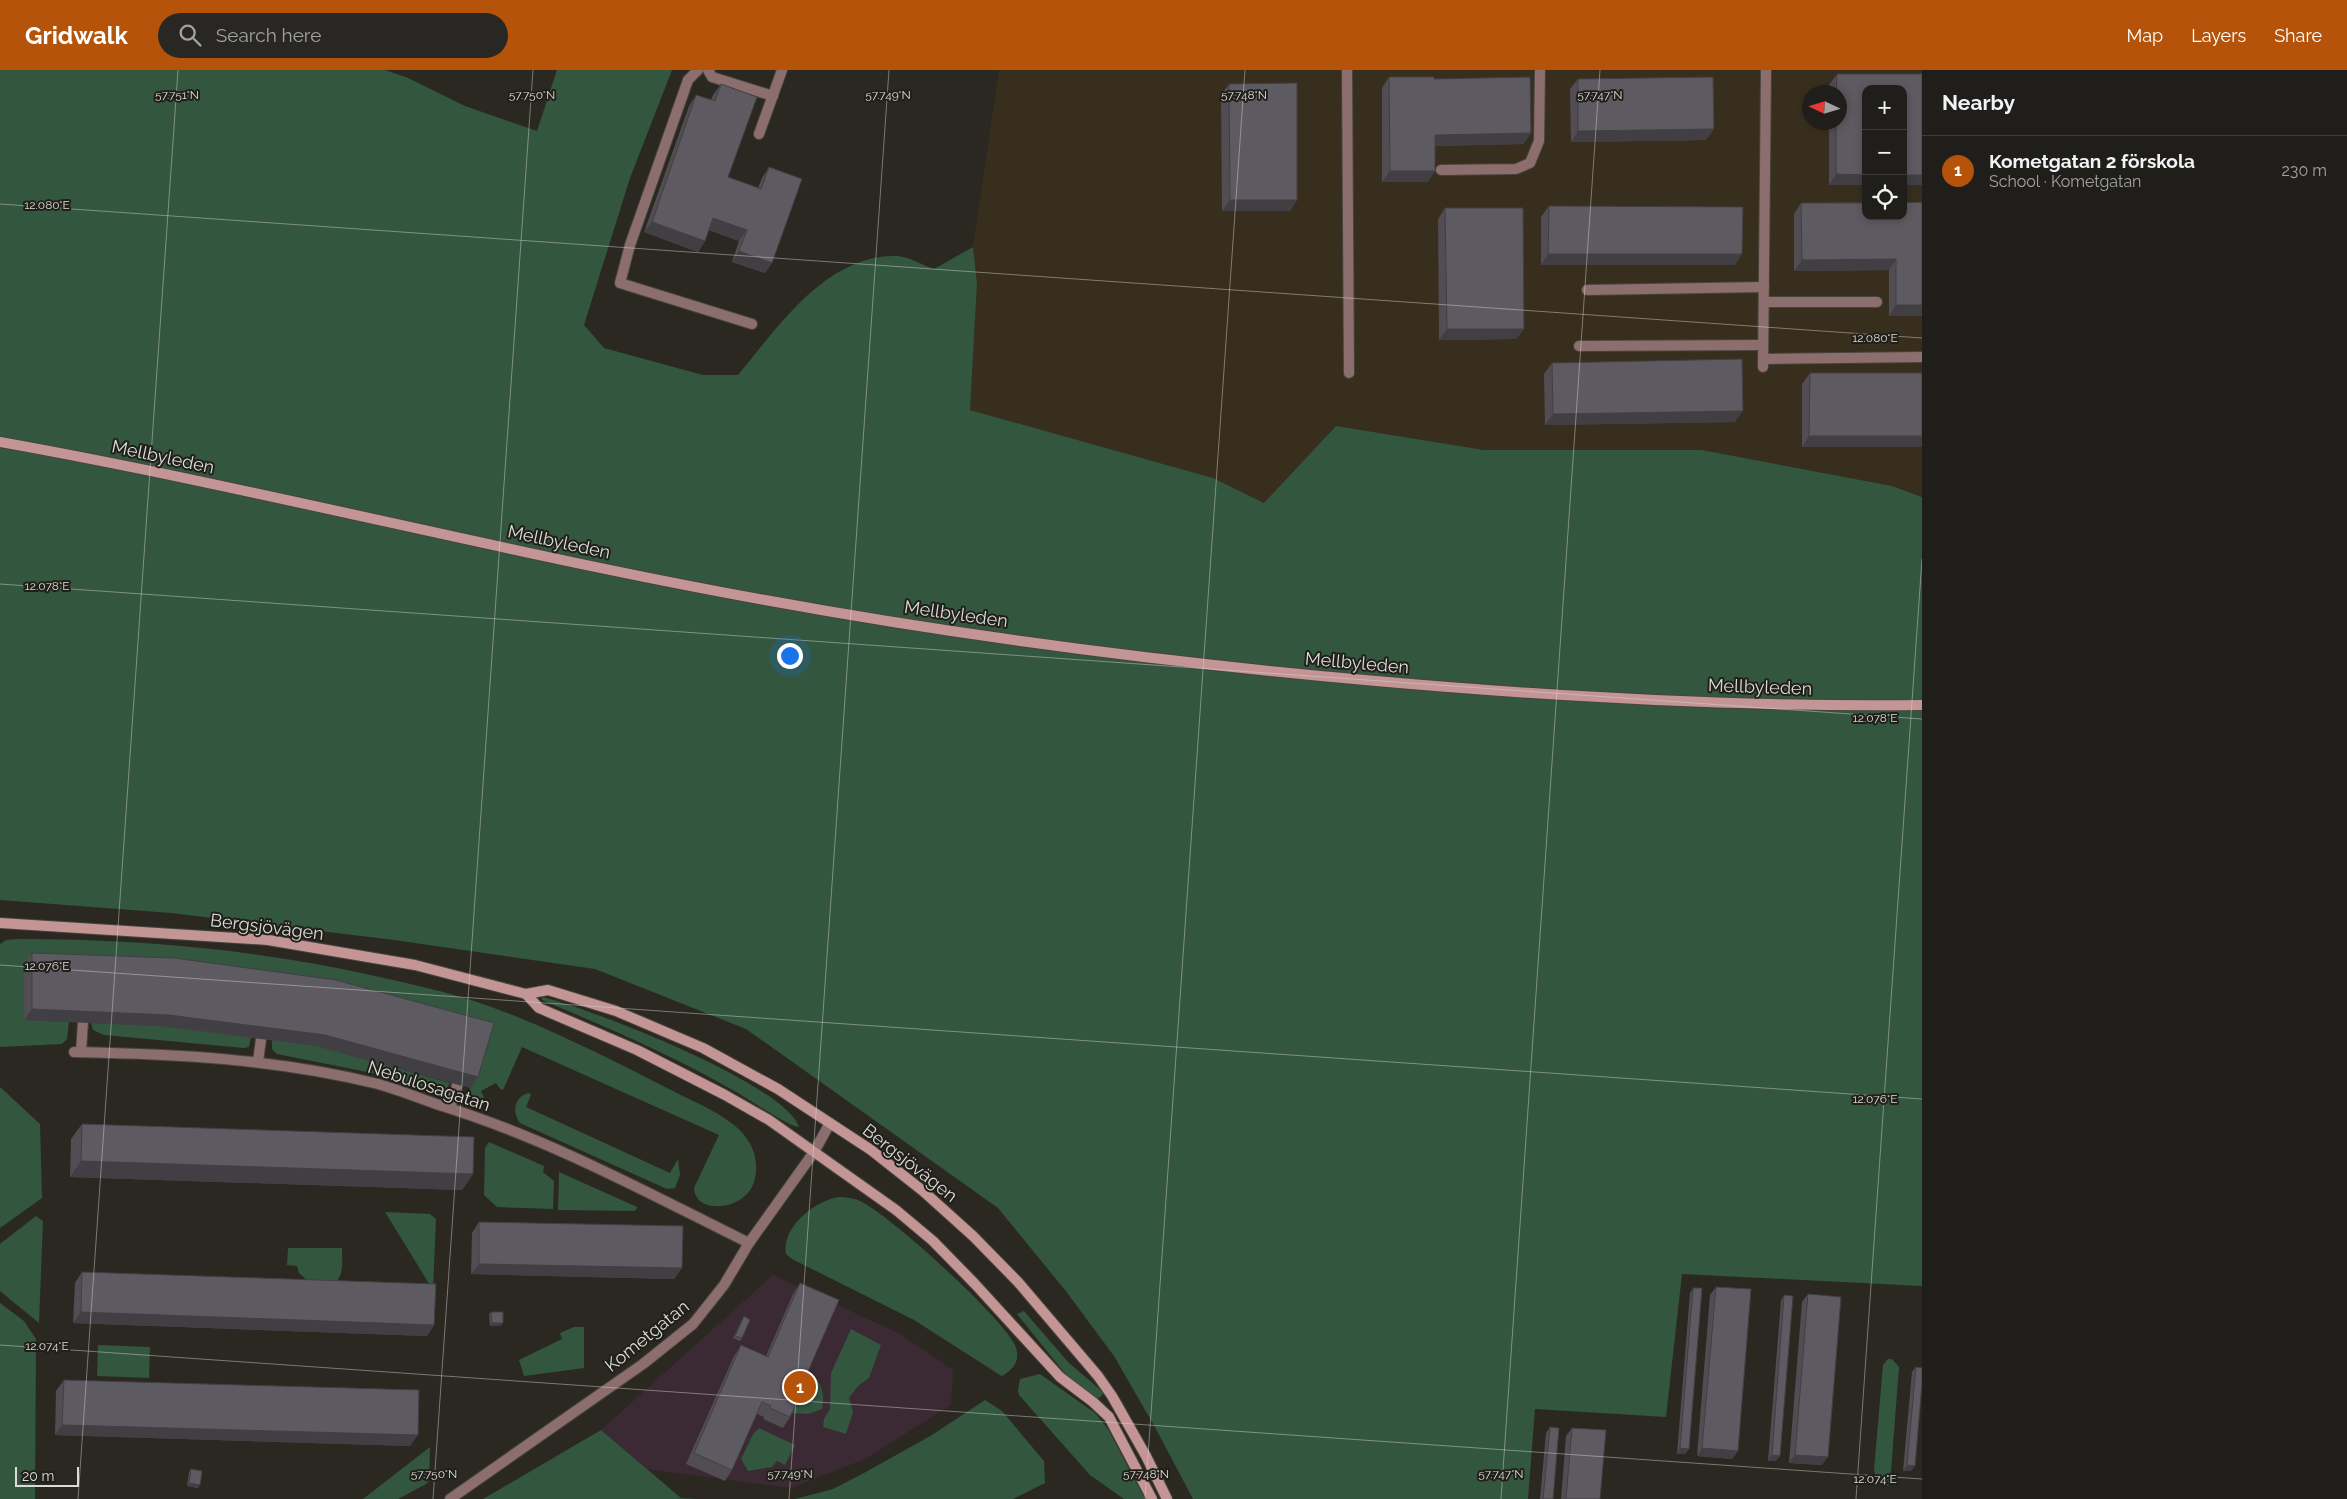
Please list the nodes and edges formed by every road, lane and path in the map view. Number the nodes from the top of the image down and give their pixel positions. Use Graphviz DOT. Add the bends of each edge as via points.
graph roads {
  1 [pos="698,70"];
  2 [pos="708,70"];
  3 [pos="782,70"];
  4 [pos="1347,70"];
  5 [pos="1540,70"];
  6 [pos="1766,70"];
  7 [pos="773,96"];
  8 [pos="759,134"];
  9 [pos="1440,170"];
  10 [pos="1764,287"];
  11 [pos="1587,290"];
  12 [pos="1764,302"];
  13 [pos="1877,302"];
  14 [pos="752,324"];
  15 [pos="1763,345"];
  16 [pos="1579,346"];
  17 [pos="1922,358"];
  18 [pos="1349,373"];
  19 [pos="0,442"];
  20 [pos="1922,705"];
  21 [pos="0,922"];
  22 [pos="526,994"];
  23 [pos="83,1022"];
  24 [pos="261,1038"];
  25 [pos="258,1062"];
  26 [pos="457,1085"];
  27 [pos="450,1108"];
  28 [pos="830,1123"];
  29 [pos="814,1152"];
  30 [pos="749,1243"];
  31 [pos="450,1499"];
  32 [pos="1152,1499"];
  33 [pos="1167,1499"];
  1 -- 14 [label="street" via="688,80 630,244 620,283"];
  2 -- 7 [label="street" via="712,77"];
  3 -- 7 [label="street"];
  4 -- 18 [label="street"];
  5 -- 9 [label="street" via="1539,141 1530,163 1516,169"];
  6 -- 10 [label="street"];
  7 -- 8 [label="street"];
  10 -- 11 [label="street"];
  10 -- 12 [label="street"];
  12 -- 13 [label="street"];
  12 -- 15 [label="street"];
  15 -- 16 [label="street"];
  15 -- 17 [label="street" via="1763,363"];
  19 -- 20 [label="street, Mellbyleden" via="145,469 763,600 956,632 1148,658 1496,691 1842,706"];
  21 -- 22 [label="street, Bergsjövägen" via="268,940 414,965"];
  22 -- 28 [label="street, Bergsjövägen" via="548,990 616,1011 703,1048"];
  22 -- 29 [label="street, Bergsjövägen" via="538,1008 637,1050 725,1095 769,1120"];
  23 -- 25 [label="street, Nebulosagatan" via="78,1052"];
  24 -- 25 [label="street"];
  25 -- 27 [label="street, Nebulosagatan" via="380,1085"];
  26 -- 27 [label="street"];
  27 -- 30 [label="street, Nebulosagatan" via="513,1130"];
  28 -- 29 [label="street, Kometgatan"];
  28 -- 33 [label="street, Bergsjövägen" via="923,1191 1018,1282 1108,1389"];
  29 -- 30 [label="street, Kometgatan"];
  29 -- 32 [label="street, Bergsjövägen" via="896,1210 933,1241 1060,1377 1109,1417"];
  30 -- 31 [label="street, Kometgatan" via="724,1285 693,1324 644,1364"];
}
